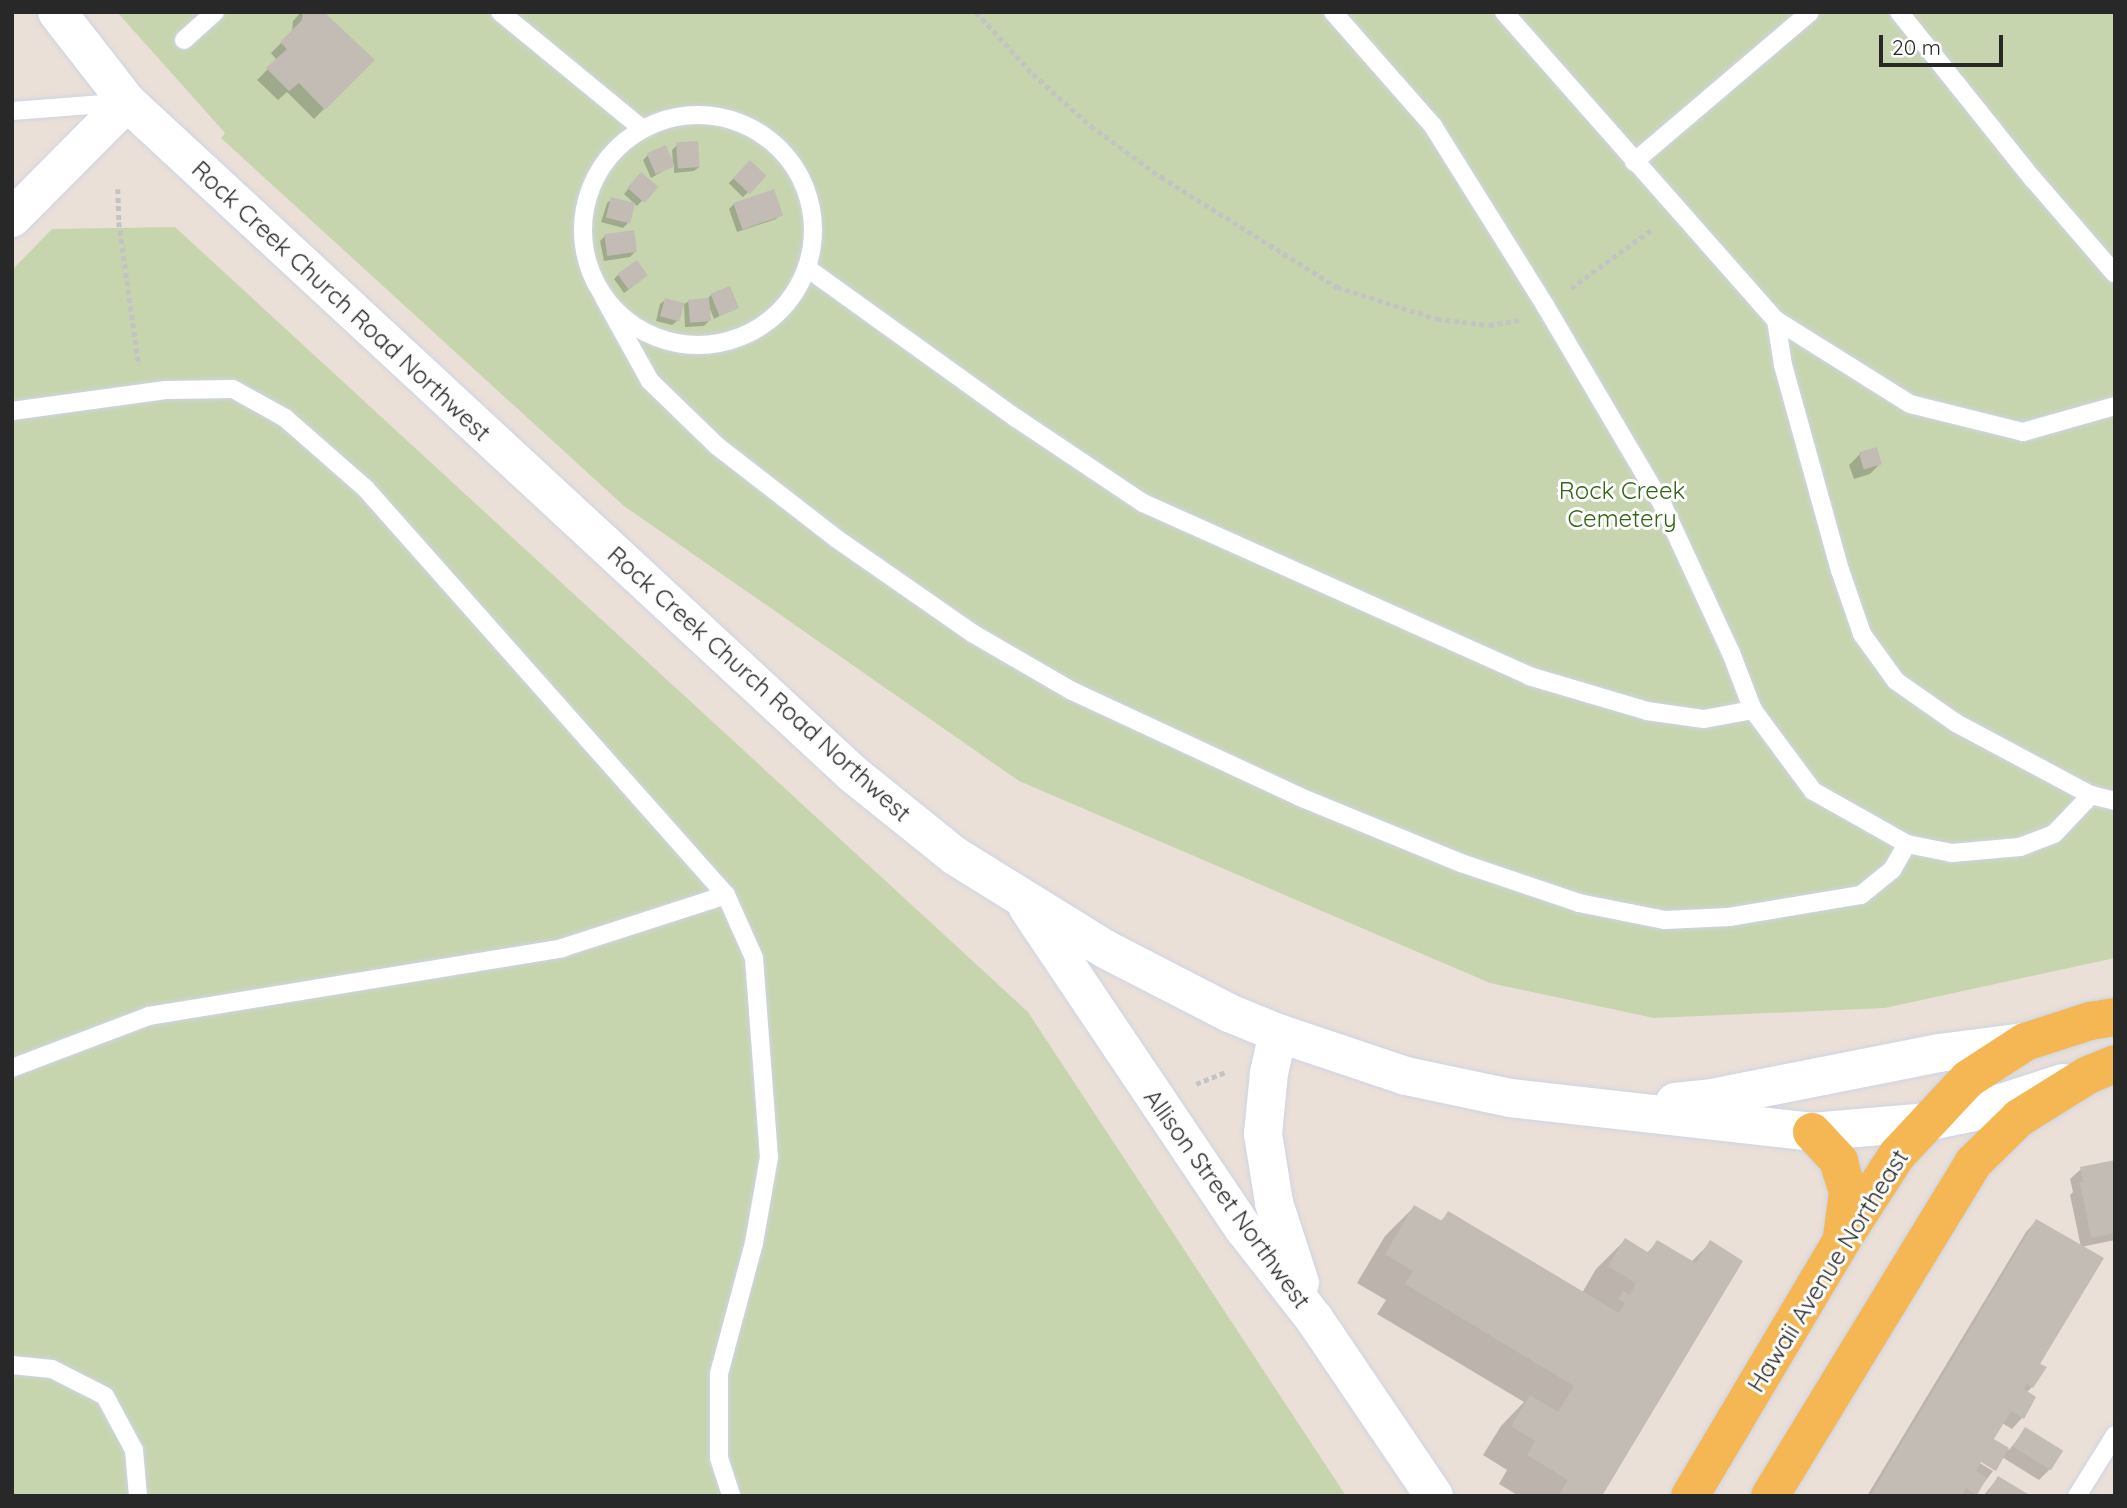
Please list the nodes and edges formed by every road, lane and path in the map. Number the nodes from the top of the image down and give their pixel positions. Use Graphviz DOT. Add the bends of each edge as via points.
graph roads {
  1 [pos="57,12"];
  2 [pos="500,12"];
  3 [pos="976,12"];
  4 [pos="1333,12"];
  5 [pos="1504,12"];
  6 [pos="1810,12"];
  7 [pos="1899,12"];
  8 [pos="208,14"];
  9 [pos="184,40"];
  10 [pos="127,102"];
  11 [pos="12,111"];
  12 [pos="641,128"];
  13 [pos="1634,162"];
  14 [pos="118,189"];
  15 [pos="1678,211"];
  16 [pos="12,218"];
  17 [pos="807,268"];
  18 [pos="2115,274"];
  19 [pos="604,299"];
  20 [pos="1546,307"];
  21 [pos="1776,320"];
  22 [pos="139,373"];
  23 [pos="2115,406"];
  24 [pos="12,411"];
  25 [pos="1753,710"];
  26 [pos="2091,795"];
  27 [pos="2115,801"];
  28 [pos="1907,844"];
  29 [pos="726,895"];
  30 [pos="1023,900"];
  31 [pos="2115,1017"];
  32 [pos="1278,1033"];
  33 [pos="2025,1042"];
  34 [pos="12,1068"];
  35 [pos="2101,1070"];
  36 [pos="1612,1108"];
  37 [pos="1926,1122"];
  38 [pos="1812,1132"];
  39 [pos="1842,1240"];
  40 [pos="1315,1320"];
  41 [pos="12,1365"];
  42 [pos="2115,1435"];
  43 [pos="1695,1490"];
  44 [pos="138,1496"];
  45 [pos="731,1496"];
  46 [pos="1434,1496"];
  47 [pos="1770,1496"];
  48 [pos="2077,1496"];
  1 -- 10 [label="street, Rock Creek Church Road Northwest"];
  2 -- 12 [label="lane"];
  3 -- 20 [label="path" via="1033,74 1091,126 1161,177 1338,288 1437,319 1489,325 1520,320"];
  4 -- 20 [label="lane" via="1433,126"];
  5 -- 13 [label="lane"];
  6 -- 13 [label="lane"];
  7 -- 18 [label="lane"];
  8 -- 9 [label="lane"];
  10 -- 11 [label="lane"];
  10 -- 16 [label="street"];
  10 -- 30 [label="street, Rock Creek Church Road Northwest" via="853,774 947,849"];
  12 -- 17 [label="lane" via="679,114 711,114 750,126 772,140 798,171 812,210 813,241"];
  12 -- 19 [label="lane" via="604,161 582,216 588,266"];
  13 -- 15 [label="lane"];
  14 -- 22 [label="path"];
  15 -- 20 [label="path"];
  15 -- 21 [label="lane"];
  17 -- 19 [label="lane" via="780,312 734,341 707,346 656,339 633,326"];
  17 -- 25 [label="lane" via="1143,503 1530,676 1658,712 1704,719"];
  19 -- 28 [label="lane" via="650,381 717,446 837,539 972,633 1072,691 1300,797 1461,863 1579,903 1665,920 1729,917 1861,895 1892,870"];
  20 -- 25 [label="lane" via="1663,506"];
  21 -- 23 [label="lane" via="1910,404 2023,432"];
  21 -- 26 [label="lane" via="1783,365 1862,634 1896,681 1956,723"];
  24 -- 29 [label="lane" via="166,390 233,389 285,418 366,489"];
  25 -- 28 [label="lane" via="1813,791"];
  26 -- 27 [label="lane"];
  26 -- 28 [label="lane" via="2054,834 2020,847 1952,853"];
  29 -- 34 [label="lane" via="562,948 149,1016"];
  29 -- 45 [label="lane" via="754,958 769,1157 754,1243 719,1374 719,1458"];
  30 -- 32 [label="street, Rock Creek Church Road Northwest" via="1165,981"];
  30 -- 40 [label="street, Allison Street Northwest" via="1236,1218"];
  31 -- 33 [label="main road, Hawaii Avenue Northeast"];
  32 -- 36 [label="street, Rock Creek Church Road Northwest" via="1406,1076 1477,1092"];
  32 -- 40 [label="street" via="1264,1114 1265,1154 1288,1253"];
  33 -- 36 [label="street, Rock Creek Church Road Northwest" via="1848,1069 1712,1098"];
  33 -- 37 [label="main road, Hawaii Avenue Northeast" via="1968,1079"];
  35 -- 37 [label="street, Rock Creek Church Road Northwest" via="1970,1113"];
  35 -- 47 [label="main road" via="2019,1118 1958,1182"];
  36 -- 38 [label="street, Rock Creek Church Road Northwest"];
  37 -- 38 [label="street, Rock Creek Church Road Northwest"];
  37 -- 39 [label="main road, Hawaii Avenue Northeast" via="1897,1155"];
  38 -- 39 [label="main road" via="1839,1161 1848,1192"];
  39 -- 43 [label="main road, Hawaii Avenue Northeast"];
  40 -- 46 [label="street, Allison Street Northwest"];
  41 -- 44 [label="lane" via="52,1369 105,1396 134,1450"];
  42 -- 48 [label="lane"];
}
